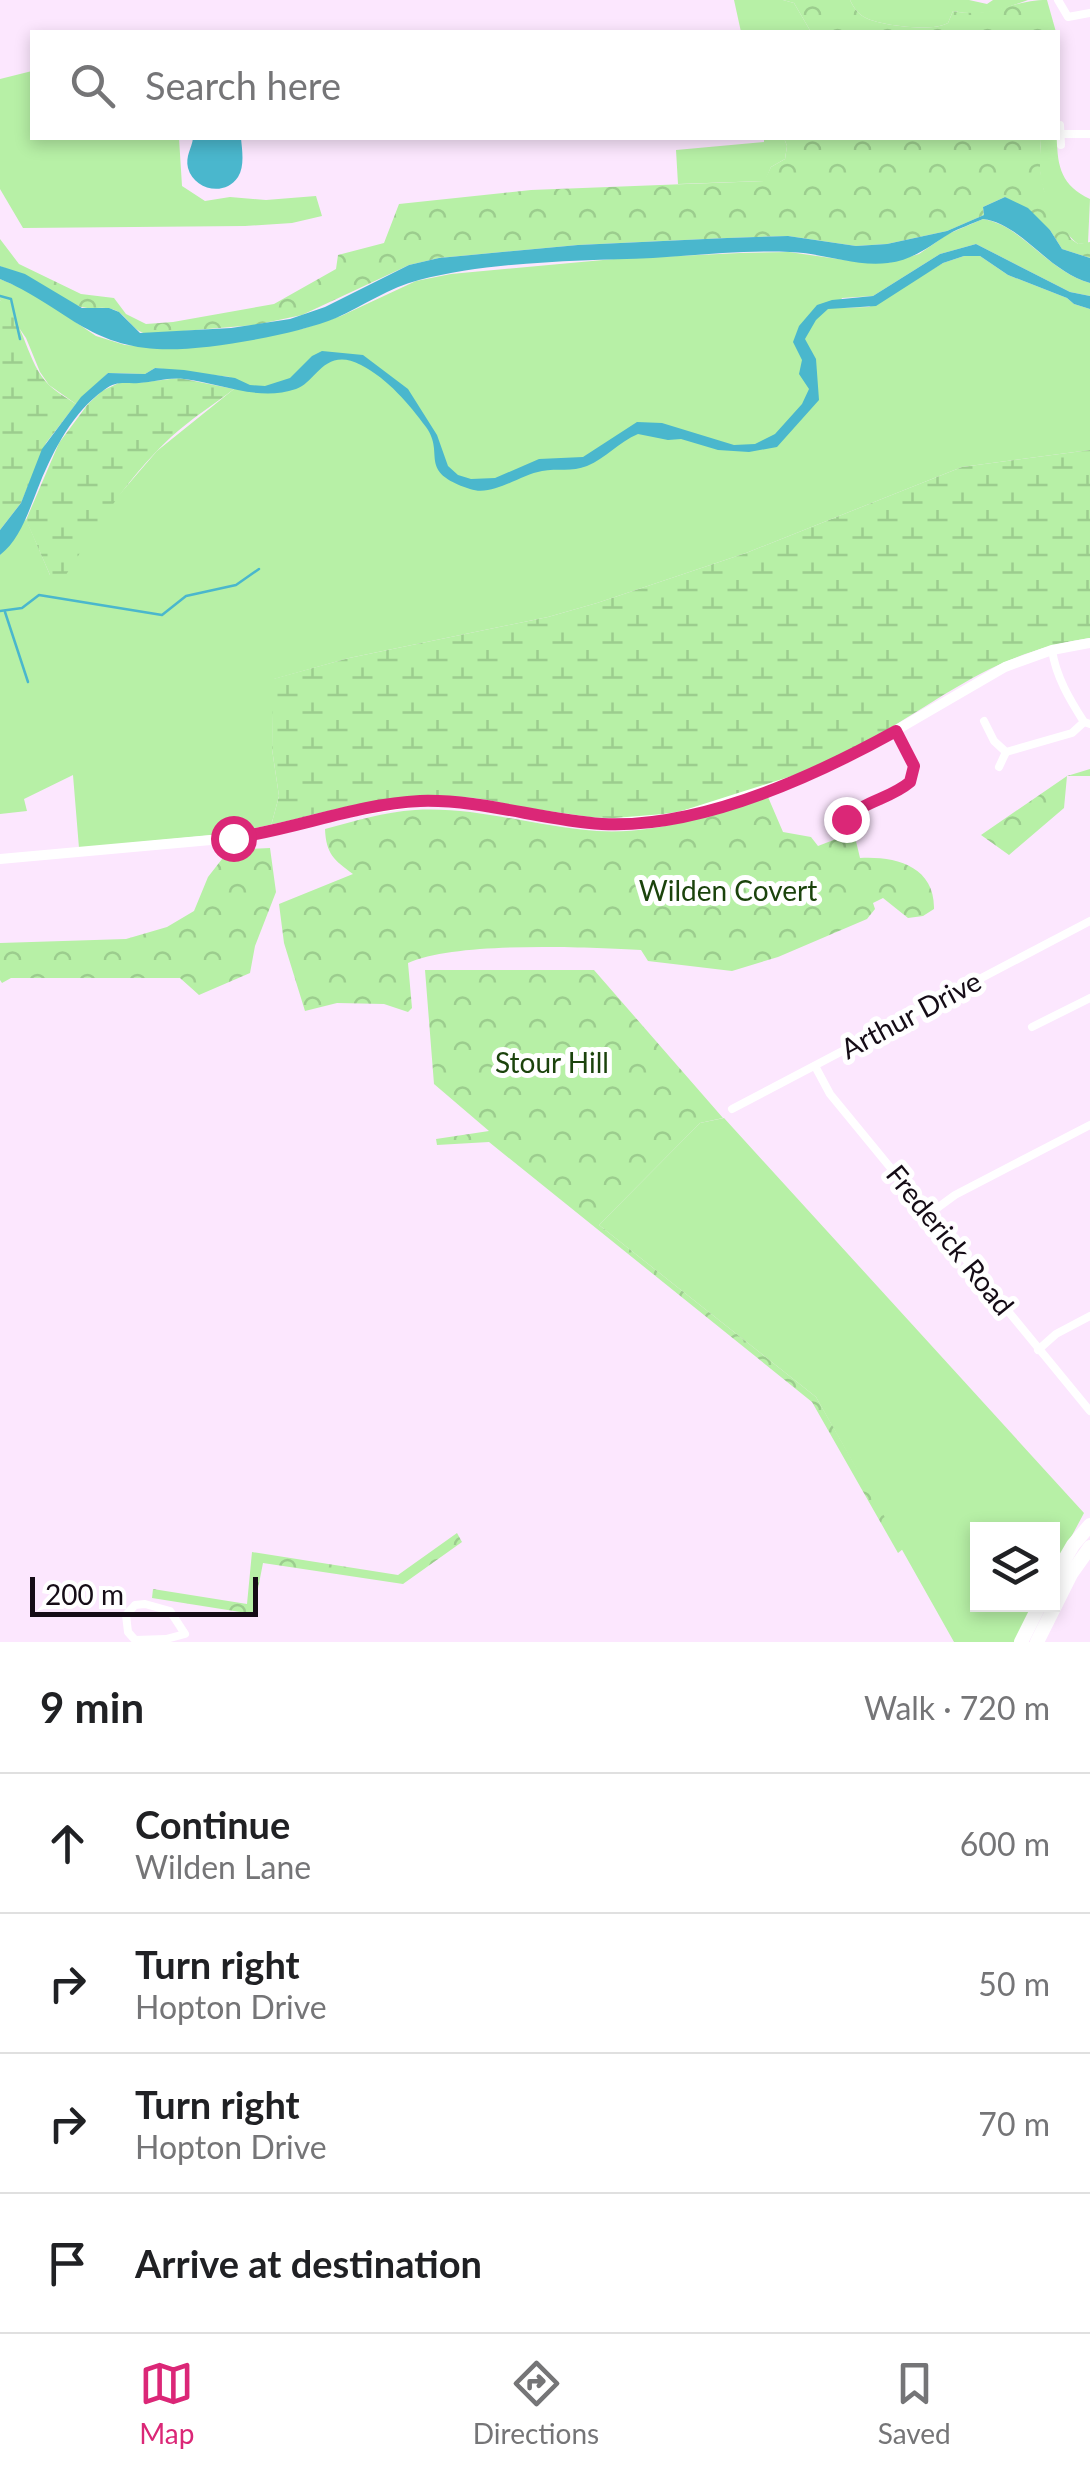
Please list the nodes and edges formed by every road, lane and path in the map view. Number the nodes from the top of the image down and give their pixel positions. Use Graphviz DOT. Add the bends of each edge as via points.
graph roads {
  1 [pos="1058,0"];
  2 [pos="1090,12"];
  3 [pos="1090,134"];
  4 [pos="1061,145"];
  5 [pos="1090,643"];
  6 [pos="1052,650"];
  7 [pos="984,720"];
  8 [pos="1087,723"];
  9 [pos="896,731"];
  10 [pos="1006,752"];
  11 [pos="999,768"];
  12 [pos="846,819"];
  13 [pos="0,859"];
  14 [pos="1090,920"];
  15 [pos="1090,998"];
  16 [pos="1032,1027"];
  17 [pos="814,1066"];
  18 [pos="732,1109"];
  19 [pos="1090,1125"];
  20 [pos="930,1214"];
  21 [pos="1090,1316"];
  22 [pos="1038,1350"];
  23 [pos="1090,1411"];
  24 [pos="1090,1526"];
  25 [pos="1090,1546"];
  26 [pos="1060,1567"];
  27 [pos="1036,1612"];
  28 [pos="185,1634"];
  29 [pos="194,1642"];
  30 [pos="1021,1642"];
  31 [pos="1037,1642"];
  1 -- 2 [label="street" via="1068,17"];
  3 -- 4 [label="street" via="1060,130"];
  5 -- 6 [label="street"];
  6 -- 8 [label="street" via="1059,678"];
  6 -- 9 [label="street" via="988,676"];
  7 -- 10 [label="street"];
  8 -- 10 [label="street"];
  9 -- 12 [label="street" via="914,766 914,785 866,802"];
  9 -- 13 [label="street" via="792,783 651,822 588,822 424,801 233,838"];
  10 -- 11 [label="street"];
  14 -- 17 [label="street, Arthur Drive"];
  15 -- 16 [label="street"];
  17 -- 18 [label="street, Arthur Drive"];
  17 -- 20 [label="street, Frederick Road"];
  19 -- 20 [label="street"];
  20 -- 22 [label="street, Frederick Road"];
  21 -- 22 [label="street"];
  22 -- 23 [label="street, Frederick Road"];
  24 -- 26 [label="highway"];
  25 -- 31 [label="highway"];
  27 -- 30 [label="highway"];
  28 -- 28 [label="street" via="135,1640 126,1614 135,1605 164,1608"];
  28 -- 29 [label="street"];
}
